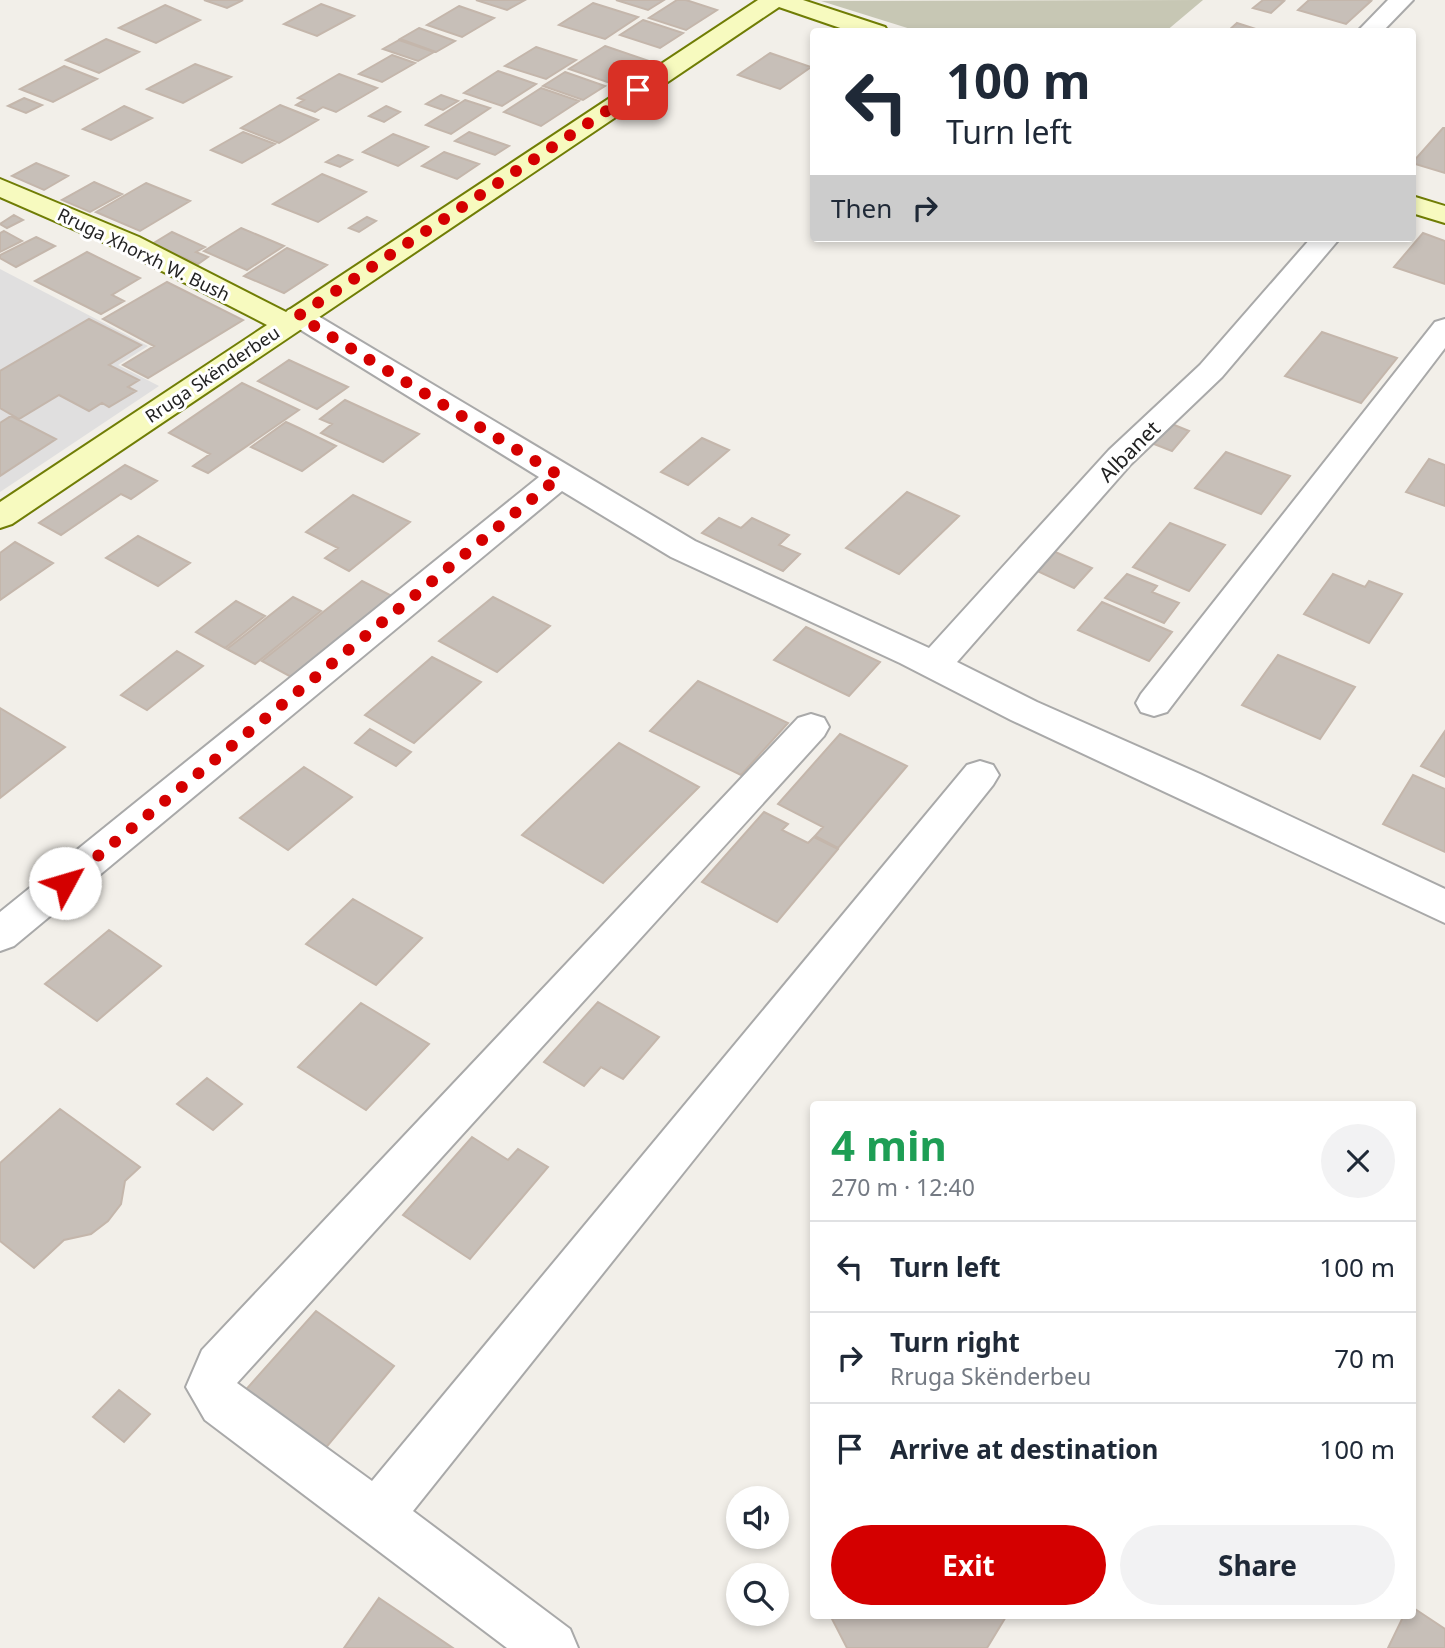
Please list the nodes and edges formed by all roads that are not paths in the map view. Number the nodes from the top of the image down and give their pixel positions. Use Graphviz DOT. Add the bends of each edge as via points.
graph roads {
  1 [pos="774,0"];
  2 [pos="780,0"];
  3 [pos="1401,0"];
  4 [pos="865,28"];
  5 [pos="1372,28"];
  6 [pos="0,187"];
  7 [pos="1416,205"];
  8 [pos="1445,215"];
  9 [pos="1323,242"];
  10 [pos="293,320"];
  11 [pos="1445,328"];
  12 [pos="560,476"];
  13 [pos="0,517"];
  14 [pos="934,665"];
  15 [pos="1154,703"];
  16 [pos="811,727"];
  17 [pos="980,775"];
  18 [pos="1445,907"];
  19 [pos="0,936"];
  20 [pos="377,1516"];
  21 [pos="551,1648"];
  1 -- 10 [label="main road, Rruga Skënderbeu"];
  2 -- 4 [label="main road"];
  3 -- 5 [label="street"];
  6 -- 10 [label="main road, Rruga Xhorxh W. Bush"];
  7 -- 8 [label="main road"];
  9 -- 14 [label="street, Albanet" via="1211,372 1120,457"];
  10 -- 12 [label="street"];
  10 -- 13 [label="main road, Rruga Skënderbeu"];
  11 -- 15 [label="street"];
  12 -- 14 [label="street" via="682,549"];
  12 -- 19 [label="street"];
  14 -- 18 [label="street"];
  16 -- 20 [label="street" via="219,1366 211,1387 222,1403"];
  17 -- 20 [label="street"];
  20 -- 21 [label="street"];
}
